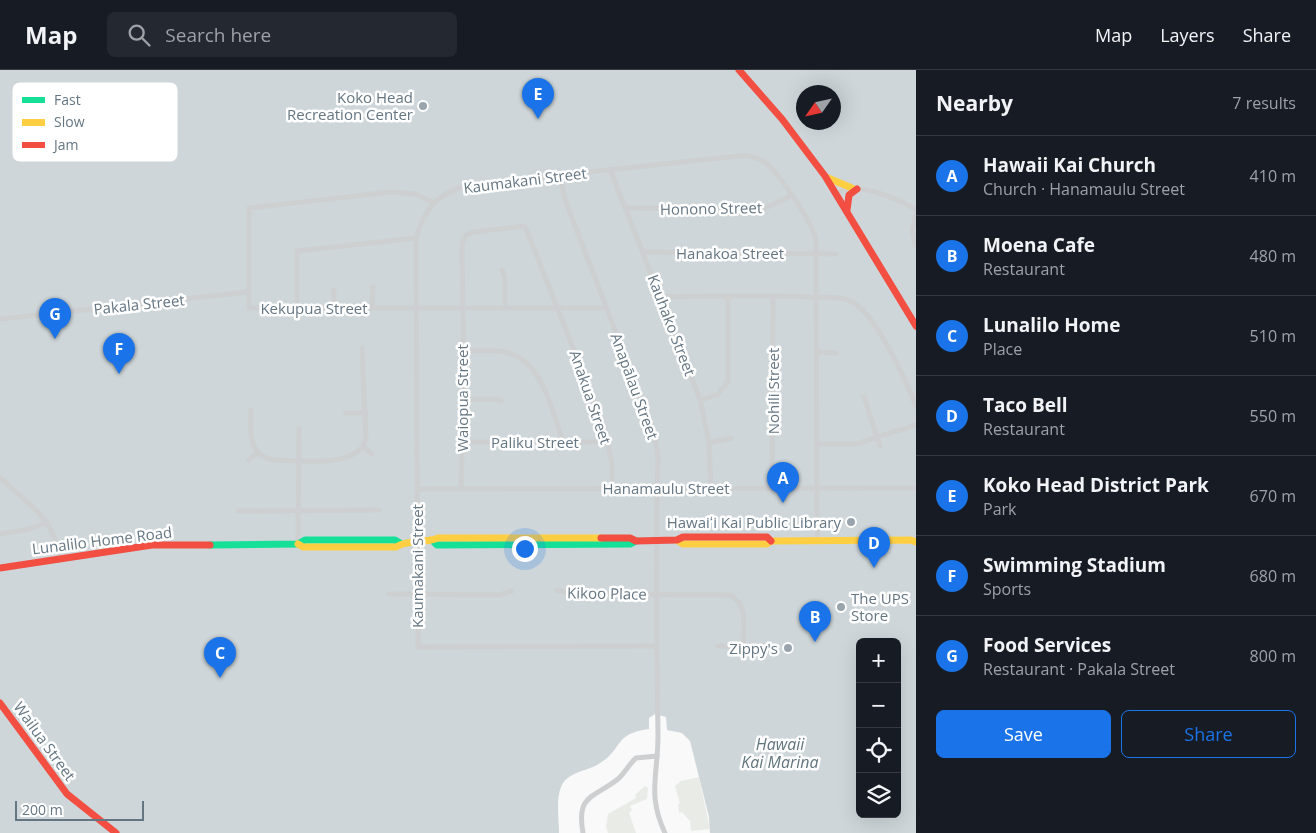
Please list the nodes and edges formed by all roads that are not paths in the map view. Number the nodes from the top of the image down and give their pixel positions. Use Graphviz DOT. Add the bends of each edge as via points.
graph roads {
  1 [pos="739,70"];
  2 [pos="610,169"];
  3 [pos="559,175"];
  4 [pos="824,176"];
  5 [pos="854,189"];
  6 [pos="837,195"];
  7 [pos="791,196"];
  8 [pos="434,203"];
  9 [pos="627,208"];
  10 [pos="916,209"];
  11 [pos="847,212"];
  12 [pos="916,215"];
  13 [pos="416,238"];
  14 [pos="916,245"];
  15 [pos="644,252"];
  16 [pos="817,253"];
  17 [pos="836,254"];
  18 [pos="502,270"];
  19 [pos="373,287"];
  20 [pos="334,290"];
  21 [pos="248,292"];
  22 [pos="728,296"];
  23 [pos="773,296"];
  24 [pos="661,297"];
  25 [pos="817,297"];
  26 [pos="505,307"];
  27 [pos="297,308"];
  28 [pos="334,308"];
  29 [pos="372,308"];
  30 [pos="416,308"];
  31 [pos="461,308"];
  32 [pos="558,308"];
  33 [pos="606,308"];
  34 [pos="0,318"];
  35 [pos="916,326"];
  36 [pos="362,348"];
  37 [pos="462,351"];
  38 [pos="818,352"];
  39 [pos="836,352"];
  40 [pos="864,397"];
  41 [pos="464,399"];
  42 [pos="701,400"];
  43 [pos="501,401"];
  44 [pos="916,406"];
  45 [pos="250,410"];
  46 [pos="366,412"];
  47 [pos="345,414"];
  48 [pos="916,425"];
  49 [pos="300,428"];
  50 [pos="730,438"];
  51 [pos="878,438"];
  52 [pos="563,441"];
  53 [pos="463,442"];
  54 [pos="608,442"];
  55 [pos="710,443"];
  56 [pos="818,444"];
  57 [pos="880,446"];
  58 [pos="363,447"];
  59 [pos="258,452"];
  60 [pos="372,454"];
  61 [pos="249,460"];
  62 [pos="298,460"];
  63 [pos="0,478"];
  64 [pos="657,487"];
  65 [pos="772,487"];
  66 [pos="461,488"];
  67 [pos="612,488"];
  68 [pos="712,488"];
  69 [pos="817,488"];
  70 [pos="915,488"];
  71 [pos="417,489"];
  72 [pos="379,510"];
  73 [pos="238,511"];
  74 [pos="298,512"];
  75 [pos="47,522"];
  76 [pos="0,534"];
  77 [pos="657,540"];
  78 [pos="817,540"];
  79 [pos="914,540"];
  80 [pos="416,541"];
  81 [pos="298,544"];
  82 [pos="60,559"];
  83 [pos="0,568"];
  84 [pos="557,590"];
  85 [pos="512,591"];
  86 [pos="389,594"];
  87 [pos="416,594"];
  88 [pos="658,594"];
  89 [pos="657,646"];
  90 [pos="718,646"];
  91 [pos="0,703"];
  92 [pos="657,756"];
  93 [pos="116,833"];
  94 [pos="582,833"];
  95 [pos="664,833"];
  1 -- 4 [label="main road" via="782,119"];
  2 -- 3 [label="street, Kaumakani Street"];
  2 -- 7 [label="street, Kaumakani Street" via="750,156 770,167"];
  2 -- 9 [label="street, Kauhako Street"];
  3 -- 8 [label="street, Kaumakani Street" via="468,185 448,192"];
  3 -- 33 [label="street, Anapālau Street"];
  4 -- 5 [label="main road"];
  4 -- 6 [label="main road"];
  5 -- 6 [label="street" via="843,190"];
  5 -- 10 [label="street" via="894,199"];
  5 -- 11 [label="main road"];
  6 -- 11 [label="main road"];
  7 -- 9 [label="street, Honono Street" via="762,209"];
  7 -- 16 [label="street, Kaumakani Street" via="812,228"];
  8 -- 13 [label="street, Kaumakani Street" via="422,219"];
  8 -- 21 [label="street, Kekupua Street" via="415,194 391,192 250,208"];
  9 -- 15 [label="street, Kauhako Street"];
  11 -- 35 [label="main road"];
  12 -- 14 [label="street" via="912,231"];
  13 -- 27 [label="street" via="297,251"];
  13 -- 30 [label="street, Kaumakani Street"];
  15 -- 16 [label="street, Hanakoa Street"];
  15 -- 24 [label="street, Kauhako Street"];
  16 -- 17 [label="street, Hanakoa Street"];
  16 -- 25 [label="street, Kaumakani Street"];
  18 -- 26 [label="street"];
  19 -- 29 [label="street"];
  20 -- 28 [label="street"];
  21 -- 27 [label="street, Kekupua Street" via="249,308"];
  21 -- 34 [label="street, Pakala Street"];
  22 -- 23 [label="street"];
  22 -- 24 [label="street"];
  22 -- 42 [label="street" via="728,382 718,394"];
  23 -- 25 [label="street"];
  23 -- 65 [label="street, Nohili Street"];
  24 -- 42 [label="street, Kauhako Street"];
  25 -- 38 [label="street, Kaumakani Street"];
  25 -- 44 [label="street" via="846,299 866,312 900,369"];
  26 -- 31 [label="street, Kekupua Street"];
  26 -- 32 [label="street, Kekupua Street"];
  27 -- 28 [label="street, Kekupua Street"];
  28 -- 29 [label="street, Kekupua Street"];
  29 -- 30 [label="street, Kekupua Street"];
  30 -- 31 [label="street, Kekupua Street"];
  30 -- 71 [label="street, Kaumakani Street"];
  31 -- 32 [label="street, Anakua Street" via="462,244 465,236 472,232 525,226"];
  31 -- 37 [label="street, Waiopua Street"];
  32 -- 33 [label="street, Kekupua Street"];
  32 -- 54 [label="street, Anakua Street" via="606,429"];
  33 -- 64 [label="street, Anapālau Street" via="654,435 658,458"];
  36 -- 46 [label="street"];
  37 -- 41 [label="street, Waiopua Street"];
  37 -- 52 [label="street" via="502,352 529,366 541,384"];
  38 -- 39 [label="street"];
  38 -- 56 [label="street, Kaumakani Street"];
  40 -- 51 [label="street"];
  41 -- 43 [label="street"];
  41 -- 53 [label="street, Waiopua Street"];
  42 -- 55 [label="street, Kauhako Street"];
  45 -- 59 [label="street" via="251,439"];
  46 -- 47 [label="street"];
  46 -- 58 [label="street"];
  48 -- 51 [label="street"];
  49 -- 62 [label="street"];
  50 -- 55 [label="street"];
  51 -- 56 [label="street" via="850,445"];
  51 -- 57 [label="street"];
  52 -- 53 [label="street, Paliku Street"];
  52 -- 54 [label="street, Paliku Street"];
  53 -- 66 [label="street, Waiopua Street"];
  54 -- 67 [label="street, Anakua Street"];
  55 -- 68 [label="street, Kauhako Street"];
  56 -- 69 [label="street, Kaumakani Street"];
  58 -- 60 [label="street"];
  58 -- 62 [label="street" via="345,460"];
  59 -- 61 [label="street"];
  59 -- 62 [label="street" via="273,460"];
  62 -- 74 [label="street"];
  63 -- 75 [label="street"];
  64 -- 67 [label="street, Hanamaulu Street"];
  64 -- 68 [label="street, Hanamaulu Street"];
  64 -- 77 [label="street, Anapālau Street"];
  65 -- 68 [label="street, Hanamaulu Street"];
  65 -- 69 [label="street, Hanamaulu Street"];
  66 -- 67 [label="street, Hanamaulu Street"];
  66 -- 71 [label="street, Hanamaulu Street"];
  69 -- 70 [label="street, Hanamaulu Street"];
  69 -- 78 [label="street, Kaumakani Street"];
  71 -- 80 [label="street, Kaumakani Street"];
  72 -- 74 [label="street"];
  73 -- 74 [label="street"];
  74 -- 81 [label="street"];
  75 -- 76 [label="street" via="26,530"];
  75 -- 82 [label="street" via="55,536"];
  77 -- 78 [label="main road, Lunalilo Home Road" via="678,540 683,544 767,544 771,541"];
  77 -- 80 [label="main road, Lunalilo Home Road" via="636,540 630,544 438,545 433,541"];
  77 -- 88 [label="street, Anapālau Street"];
  78 -- 79 [label="main road, Lunalilo Home Road"];
  80 -- 81 [label="main road, Lunalilo Home Road" via="305,540"];
  80 -- 87 [label="street, Kaumakani Street"];
  81 -- 82 [label="main road, Lunalilo Home Road" via="152,545"];
  82 -- 83 [label="main road, Lunalilo Home Road"];
  84 -- 88 [label="street, Kikoo Place" via="571,594"];
  85 -- 87 [label="street" via="499,595"];
  86 -- 87 [label="street"];
  87 -- 89 [label="street, Kaumakani Street" via="418,647"];
  88 -- 89 [label="street, Anapālau Street"];
  88 -- 90 [label="street, Kikoo Place" via="726,594 736,599 743,611 743,647"];
  89 -- 92 [label="street, Anapālau Street"];
  91 -- 93 [label="main road, Wailua Street" via="57,780 82,808"];
  92 -- 94 [label="street" via="636,758 618,778 588,797 581,811"];
  92 -- 95 [label="street, Anapālau Street" via="653,796"];
}
